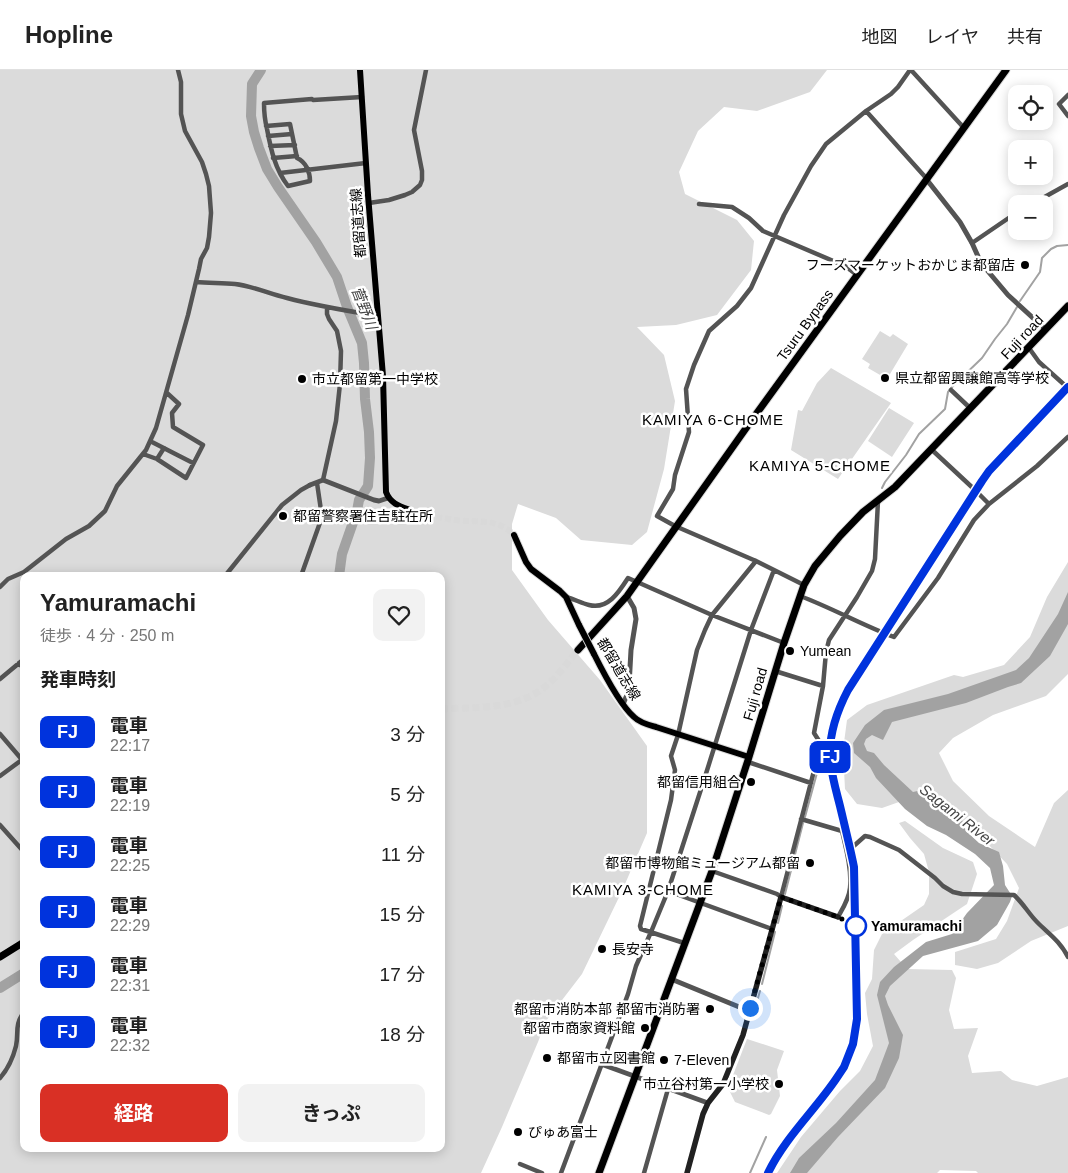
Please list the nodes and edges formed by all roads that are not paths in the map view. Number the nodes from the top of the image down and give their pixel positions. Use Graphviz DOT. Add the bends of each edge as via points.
graph roads {
  1 [pos="178,70"];
  2 [pos="360,70"];
  3 [pos="426,70"];
  4 [pos="910,70"];
  5 [pos="1006,70"];
  6 [pos="1068,94"];
  7 [pos="362,97"];
  8 [pos="866,111"];
  9 [pos="1068,116"];
  10 [pos="266,126"];
  11 [pos="964,128"];
  12 [pos="292,134"];
  13 [pos="268,136"];
  14 [pos="295,145"];
  15 [pos="270,146"];
  16 [pos="297,156"];
  17 [pos="273,158"];
  18 [pos="366,163"];
  19 [pos="308,170"];
  20 [pos="280,173"];
  21 [pos="927,180"];
  22 [pos="1068,184"];
  23 [pos="1048,195"];
  24 [pos="369,203"];
  25 [pos="699,204"];
  26 [pos="1008,219"];
  27 [pos="774,237"];
  28 [pos="972,242"];
  29 [pos="857,275"];
  30 [pos="196,282"];
  31 [pos="1068,306"];
  32 [pos="327,307"];
  33 [pos="378,316"];
  34 [pos="1045,329"];
  35 [pos="1029,348"];
  36 [pos="1068,388"];
  37 [pos="952,390"];
  38 [pos="166,393"];
  39 [pos="970,408"];
  40 [pos="1068,437"];
  41 [pos="150,441"];
  42 [pos="164,448"];
  43 [pos="931,449"];
  44 [pos="142,454"];
  45 [pos="157,459"];
  46 [pos="193,463"];
  47 [pos="320,481"];
  48 [pos="310,485"];
  49 [pos="388,498"];
  50 [pos="878,501"];
  51 [pos="989,504"];
  52 [pos="410,510"];
  53 [pos="676,526"];
  54 [pos="514,535"];
  55 [pos="756,561"];
  56 [pos="230,570"];
  57 [pos="774,570"];
  58 [pos="28,572"];
  59 [pos="302,572"];
  60 [pos="20,576"];
  61 [pos="638,582"];
  62 [pos="804,585"];
  63 [pos="0,587"];
  64 [pos="627,596"];
  65 [pos="800,596"];
  66 [pos="566,597"];
  67 [pos="712,614"];
  68 [pos="845,617"];
  69 [pos="751,630"];
  70 [pos="784,643"];
  71 [pos="578,650"];
  72 [pos="19,663"];
  73 [pos="775,671"];
  74 [pos="0,679"];
  75 [pos="823,686"];
  76 [pos="623,704"];
  77 [pos="0,734"];
  78 [pos="678,735"];
  79 [pos="715,746"];
  80 [pos="20,757"];
  81 [pos="749,760"];
  82 [pos="20,762"];
  83 [pos="0,776"];
  84 [pos="811,783"];
  85 [pos="801,819"];
  86 [pos="0,825"];
  87 [pos="20,848"];
  88 [pos="847,852"];
  89 [pos="712,871"];
  90 [pos="668,891"];
  91 [pos="781,897"];
  92 [pos="700,903"];
  93 [pos="838,917"];
  94 [pos="772,929"];
  95 [pos="651,932"];
  96 [pos="20,944"];
  97 [pos="684,944"];
  98 [pos="0,957"];
  99 [pos="1068,957"];
  100 [pos="671,979"];
  101 [pos="749,1011"];
  102 [pos="20,1018"];
  103 [pos="601,1064"];
  104 [pos="634,1077"];
  105 [pos="0,1078"];
  106 [pos="668,1089"];
  107 [pos="708,1103"];
  108 [pos="520,1164"];
  109 [pos="644,1172"];
  110 [pos="542,1173"];
  111 [pos="561,1173"];
  112 [pos="599,1173"];
  113 [pos="650,1173"];
  114 [pos="688,1173"];
  1 -- 30 [label="street" via="185,131 202,162 211,200 207,248"];
  2 -- 7 [label="main road, 都留道志線"];
  3 -- 24 [label="street" via="414,130 422,171 420,185 405,195"];
  4 -- 8 [label="street" via="891,94"];
  4 -- 11 [label="street"];
  5 -- 11 [label="highway, Tsuru Bypass"];
  6 -- 9 [label="street" via="1059,104"];
  7 -- 10 [label="street" via="264,104"];
  7 -- 18 [label="main road, 都留道志線"];
  8 -- 21 [label="street"];
  8 -- 27 [label="street" via="826,144"];
  10 -- 12 [label="street" via="290,124"];
  10 -- 13 [label="street"];
  11 -- 21 [label="highway, Tsuru Bypass"];
  12 -- 13 [label="street"];
  12 -- 14 [label="street"];
  13 -- 15 [label="street"];
  14 -- 15 [label="street"];
  14 -- 16 [label="street"];
  15 -- 17 [label="street"];
  16 -- 17 [label="street"];
  16 -- 19 [label="street" via="306,163"];
  17 -- 20 [label="street"];
  18 -- 19 [label="street"];
  18 -- 24 [label="main road, 都留道志線"];
  19 -- 20 [label="street"];
  19 -- 20 [label="street" via="310,181 288,186"];
  21 -- 28 [label="street"];
  21 -- 29 [label="highway, Tsuru Bypass"];
  22 -- 23 [label="street"];
  24 -- 33 [label="main road, 都留道志線"];
  25 -- 27 [label="street" via="732,207"];
  26 -- 28 [label="street"];
  27 -- 29 [label="street" via="845,266"];
  27 -- 53 [label="street" via="751,288 737,306 709,331 694,365 686,389 689,432 673,488 657,516"];
  28 -- 34 [label="street" via="981,263 998,284"];
  29 -- 53 [label="highway, Tsuru Bypass"];
  30 -- 32 [label="street" via="252,287"];
  30 -- 38 [label="street"];
  31 -- 34 [label="highway, Fuji road"];
  32 -- 33 [label="street"];
  32 -- 47 [label="street" via="341,351 340,384 336,421"];
  33 -- 49 [label="main road, 都留道志線"];
  34 -- 35 [label="highway, Fuji road"];
  35 -- 36 [label="street" via="1038,362"];
  35 -- 39 [label="highway, Fuji road"];
  37 -- 39 [label="street"];
  38 -- 41 [label="street"];
  38 -- 46 [label="street" via="179,404 172,413 173,427 203,445"];
  39 -- 43 [label="highway, Fuji road"];
  40 -- 51 [label="street"];
  41 -- 42 [label="street"];
  41 -- 44 [label="street"];
  42 -- 45 [label="street"];
  42 -- 46 [label="street"];
  43 -- 50 [label="highway, Fuji road"];
  43 -- 51 [label="street"];
  44 -- 45 [label="street"];
  44 -- 58 [label="street" via="117,486 105,511"];
  45 -- 46 [label="street" via="186,478"];
  47 -- 48 [label="street"];
  47 -- 49 [label="street" via="374,500"];
  47 -- 59 [label="street" via="322,517"];
  48 -- 56 [label="street" via="282,505"];
  49 -- 52 [label="main road"];
  50 -- 62 [label="highway, Fuji road" via="862,512 840,536"];
  50 -- 68 [label="street" via="872,571"];
  51 -- 68 [label="street" via="974,520 938,578 894,637"];
  53 -- 55 [label="street"];
  53 -- 61 [label="highway, Tsuru Bypass"];
  54 -- 66 [label="main road, 都留道志線" via="531,569"];
  55 -- 57 [label="street"];
  55 -- 67 [label="street"];
  57 -- 62 [label="street"];
  57 -- 69 [label="street"];
  60 -- 63 [label="street" via="8,579"];
  61 -- 64 [label="highway, Tsuru Bypass"];
  61 -- 66 [label="street" via="628,578 619,593 602,605 588,605"];
  61 -- 67 [label="street"];
  62 -- 65 [label="highway, Fuji road"];
  64 -- 71 [label="highway"];
  64 -- 76 [label="street" via="636,619 629,686"];
  65 -- 68 [label="street"];
  65 -- 70 [label="highway, Fuji road"];
  66 -- 76 [label="main road, 都留道志線, bridge"];
  67 -- 69 [label="street"];
  67 -- 78 [label="street" via="697,650"];
  68 -- 75 [label="street" via="829,640"];
  69 -- 70 [label="street"];
  69 -- 79 [label="street"];
  70 -- 73 [label="highway, Fuji road"];
  72 -- 74 [label="street"];
  73 -- 75 [label="street"];
  73 -- 81 [label="highway, Fuji road"];
  75 -- 84 [label="street" via="814,733 821,744"];
  76 -- 78 [label="main road, 都留道志線" via="639,720"];
  77 -- 80 [label="street"];
  78 -- 79 [label="main road, 都留道志線"];
  78 -- 95 [label="street" via="671,756 675,770 671,800 640,926"];
  79 -- 81 [label="main road, 都留道志線"];
  79 -- 90 [label="street"];
  81 -- 84 [label="street"];
  81 -- 89 [label="highway, Fuji road"];
  82 -- 83 [label="street"];
  84 -- 85 [label="street"];
  85 -- 88 [label="street" via="842,832"];
  85 -- 91 [label="street"];
  86 -- 87 [label="street"];
  88 -- 93 [label="street" via="851,887"];
  88 -- 99 [label="street" via="865,836 870,837 899,850 953,892 1016,896 1062,946"];
  89 -- 91 [label="street"];
  89 -- 92 [label="highway, Fuji road"];
  90 -- 92 [label="street"];
  90 -- 95 [label="street"];
  91 -- 93 [label="main road"];
  91 -- 94 [label="main road"];
  92 -- 94 [label="street"];
  92 -- 97 [label="highway, Fuji road"];
  94 -- 101 [label="main road"];
  95 -- 97 [label="street"];
  95 -- 103 [label="street"];
  96 -- 98 [label="highway"];
  97 -- 100 [label="highway, Fuji road"];
  100 -- 101 [label="street"];
  100 -- 104 [label="highway, Fuji road"];
  101 -- 107 [label="main road" via="723,1084"];
  102 -- 105 [label="street" via="9,1066"];
  103 -- 104 [label="street"];
  103 -- 111 [label="street"];
  104 -- 106 [label="street"];
  104 -- 112 [label="highway, Fuji road"];
  106 -- 107 [label="street"];
  106 -- 109 [label="street"];
  107 -- 114 [label="main road"];
  108 -- 110 [label="street"];
  109 -- 113 [label="street"];
}
